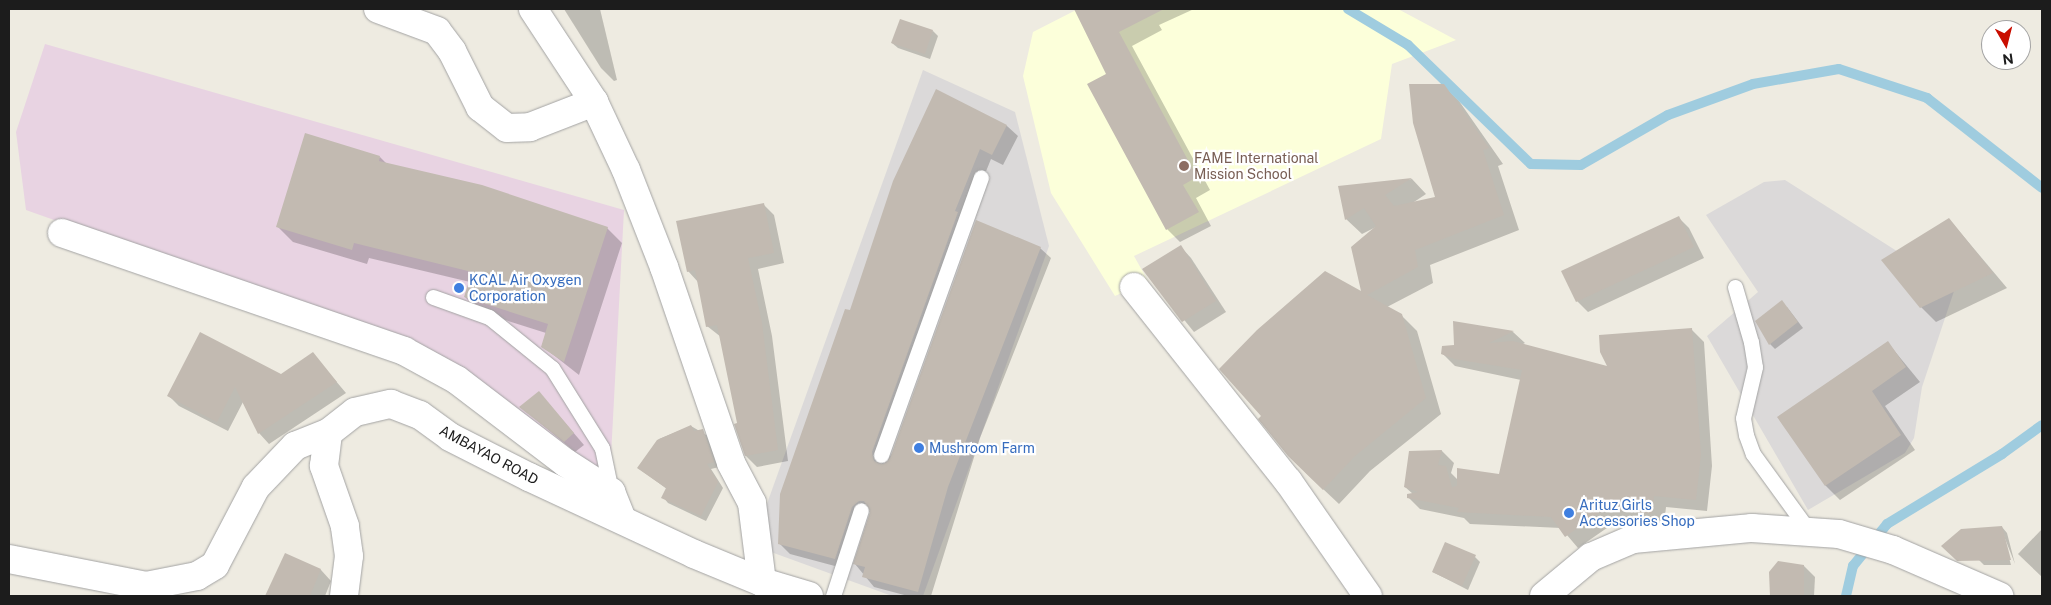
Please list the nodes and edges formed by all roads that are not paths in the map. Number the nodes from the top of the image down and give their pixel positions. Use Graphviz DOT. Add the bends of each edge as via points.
graph roads {
  1 [pos="378,9"];
  2 [pos="532,9"];
  3 [pos="594,102"];
  4 [pos="981,177"];
  5 [pos="62,233"];
  6 [pos="1134,287"];
  7 [pos="1735,287"];
  8 [pos="434,298"];
  9 [pos="328,433"];
  10 [pos="881,455"];
  11 [pos="611,492"];
  12 [pos="862,510"];
  13 [pos="622,519"];
  14 [pos="1809,531"];
  15 [pos="9,559"];
  16 [pos="762,582"];
  17 [pos="344,596"];
  18 [pos="809,596"];
  19 [pos="832,596"];
  20 [pos="1368,596"];
  21 [pos="1544,596"];
  22 [pos="1999,596"];
  1 -- 3 [label="street" via="437,31 452,51 480,107 507,128 530,127"];
  2 -- 3 [label="street"];
  3 -- 16 [label="street" via="626,170 664,267 731,463 752,503"];
  4 -- 10 [label="lane"];
  5 -- 11 [label="street" via="404,351 458,380 566,463"];
  6 -- 20 [label="street" via="1288,481"];
  7 -- 14 [label="lane" via="1755,366 1743,418 1746,435 1754,454"];
  8 -- 11 [label="lane" via="489,317 552,368 602,448"];
  9 -- 13 [label="street, AMBAYAO ROAD" via="356,412 391,404 420,415 450,437 529,477"];
  9 -- 15 [label="street, AMBAYAO ROAD" via="295,446 256,487 215,565 197,576 146,586"];
  9 -- 17 [label="street" via="324,466 345,526 349,556"];
  11 -- 13 [label="street"];
  12 -- 19 [label="lane"];
  13 -- 16 [label="street, AMBAYAO ROAD"];
  14 -- 21 [label="street" via="1752,528 1633,539 1591,557"];
  14 -- 22 [label="street" via="1839,534 1893,550"];
  16 -- 18 [label="street, AMBAYAO ROAD"];
}
